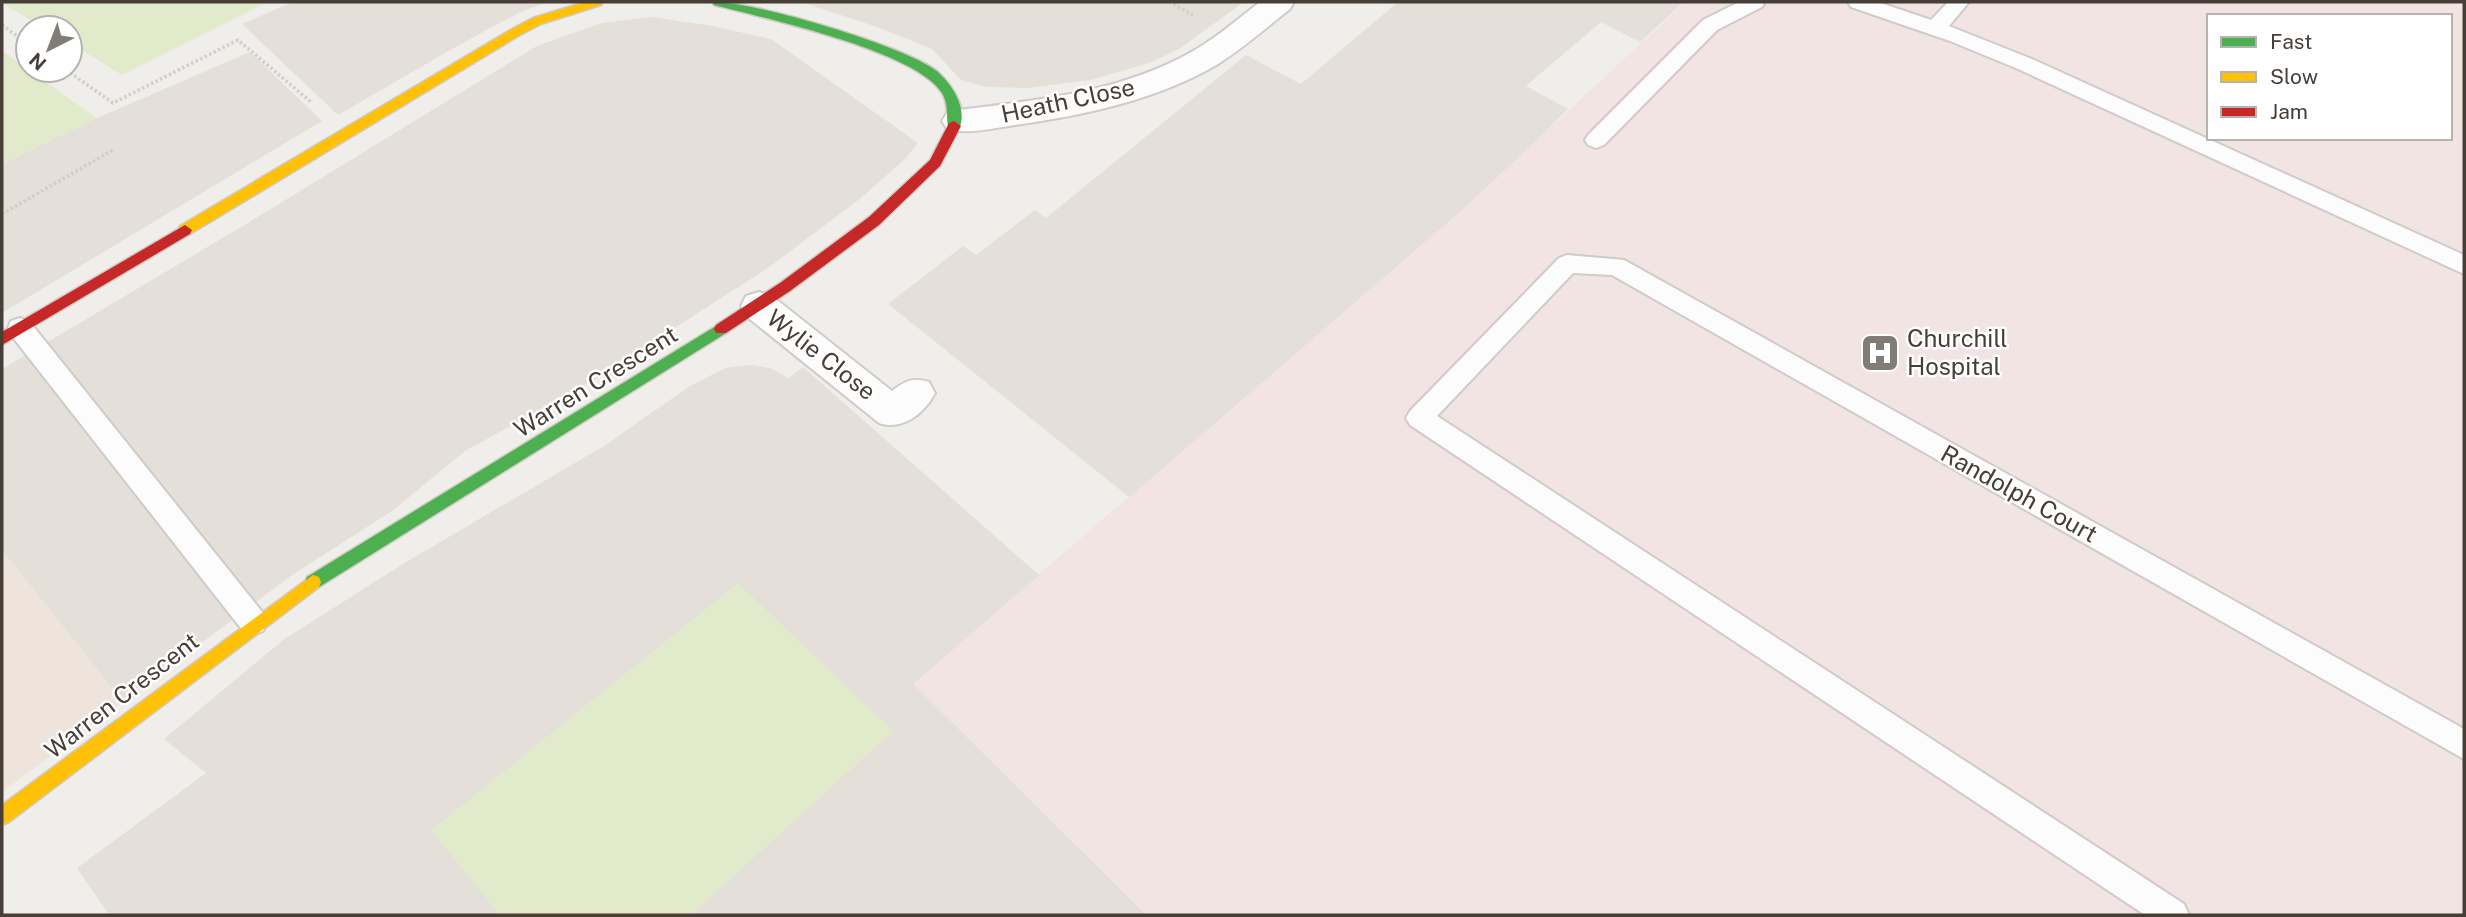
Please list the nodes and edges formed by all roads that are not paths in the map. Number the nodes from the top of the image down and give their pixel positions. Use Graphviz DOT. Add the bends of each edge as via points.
graph roads {
  1 [pos="597,2"];
  2 [pos="718,2"];
  3 [pos="1279,2"];
  4 [pos="1755,2"];
  5 [pos="1858,2"];
  6 [pos="1959,2"];
  7 [pos="1935,29"];
  8 [pos="958,121"];
  9 [pos="1596,140"];
  10 [pos="2464,265"];
  11 [pos="759,306"];
  12 [pos="11,334"];
  13 [pos="916,393"];
  14 [pos="253,622"];
  15 [pos="2464,745"];
  16 [pos="2,816"];
  17 [pos="2173,915"];
  1 -- 12 [label="street" via="516,32"];
  2 -- 8 [label="street" via="821,28 914,62 945,88"];
  3 -- 8 [label="street, Heath Close" via="1205,57 1156,80 1099,99"];
  4 -- 9 [label="lane" via="1710,25"];
  5 -- 7 [label="lane"];
  6 -- 7 [label="lane"];
  7 -- 10 [label="lane" via="2025,64"];
  8 -- 11 [label="street, Warren Crescent" via="938,158 900,198"];
  11 -- 13 [label="street, Wylie Close" via="892,412"];
  11 -- 14 [label="street, Warren Crescent" via="614,400 336,566"];
  12 -- 14 [label="lane"];
  14 -- 16 [label="street, Warren Crescent"];
  15 -- 17 [label="lane, Randolph Court" via="1616,266 1567,264 1419,418"];
}
